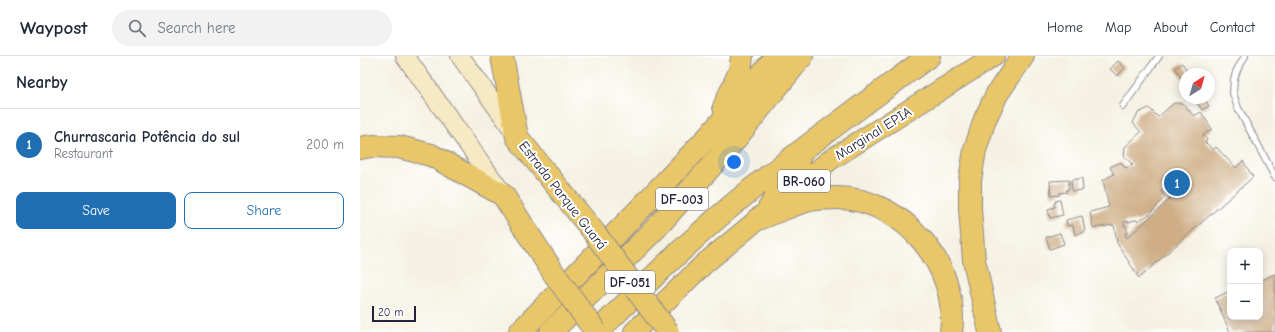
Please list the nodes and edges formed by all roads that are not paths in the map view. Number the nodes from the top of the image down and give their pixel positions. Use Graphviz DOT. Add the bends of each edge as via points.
graph roads {
  1 [pos="405,56"];
  2 [pos="460,56"];
  3 [pos="502,56"];
  4 [pos="742,56"];
  5 [pos="777,56"];
  6 [pos="802,56"];
  7 [pos="929,56"];
  8 [pos="994,56"];
  9 [pos="1023,56"];
  10 [pos="1159,56"];
  11 [pos="1245,56"];
  12 [pos="1123,106"];
  13 [pos="710,135"];
  14 [pos="517,137"];
  15 [pos="807,146"];
  16 [pos="360,148"];
  17 [pos="1275,177"];
  18 [pos="503,195"];
  19 [pos="763,214"];
  20 [pos="520,332"];
  21 [pos="551,332"];
  22 [pos="597,332"];
  23 [pos="634,332"];
  24 [pos="668,332"];
  25 [pos="951,332"];
  26 [pos="990,332"];
  1 -- 18 [label="main road"];
  2 -- 14 [label="main road, Estrada Parque Guará / DF-051"];
  3 -- 14 [label="highway"];
  4 -- 13 [label="highway" via="740,71"];
  5 -- 13 [label="highway"];
  6 -- 21 [label="highway, DF-003" via="733,142 656,228"];
  7 -- 15 [label="highway, DF-003"];
  8 -- 19 [label="main road, Marginal EPIA / BR-060" via="830,160"];
  9 -- 26 [label="highway" via="997,94 985,119 975,150 970,180 974,260"];
  10 -- 12 [label="lane"];
  11 -- 17 [label="lane" via="1234,79 1234,93 1238,108"];
  13 -- 20 [label="highway"];
  14 -- 24 [label="highway, Estrada Parque Guará / DF-051, bridge" via="593,231"];
  15 -- 19 [label="highway"];
  15 -- 22 [label="highway, DF-003" via="681,250"];
  16 -- 18 [label="highway" via="399,147 431,155"];
  18 -- 22 [label="highway, bridge" via="555,275"];
  19 -- 23 [label="main road, Marginal EPIA / BR-060" via="704,264"];
  19 -- 25 [label="highway" via="810,200 840,198 858,201 898,218 920,236 940,267 952,310"];
}
